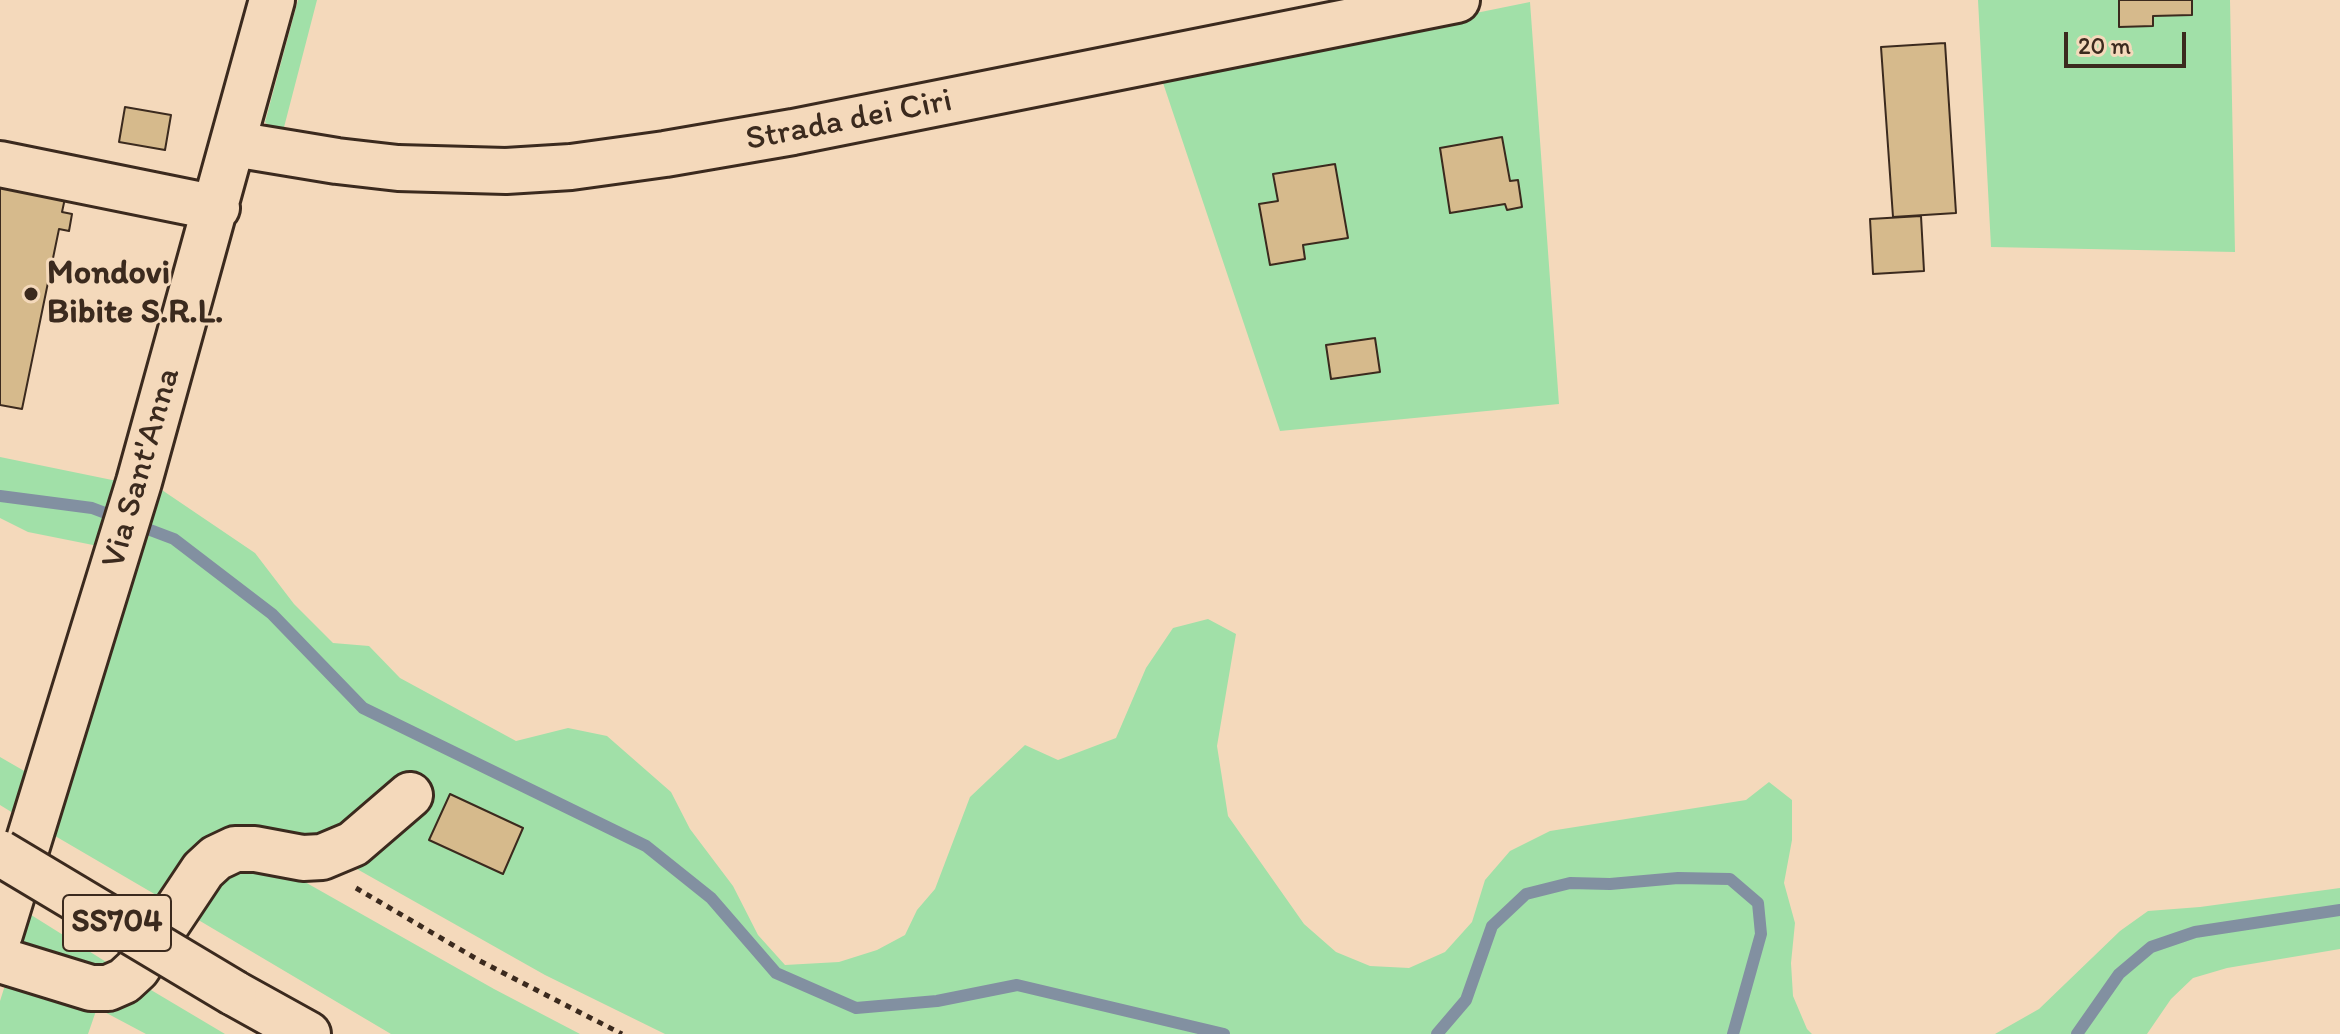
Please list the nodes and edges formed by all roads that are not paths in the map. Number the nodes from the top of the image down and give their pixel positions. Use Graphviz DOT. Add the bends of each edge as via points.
graph roads {
  1 [pos="272,0"];
  2 [pos="1457,0"];
  3 [pos="234,144"];
  4 [pos="0,164"];
  5 [pos="217,208"];
  6 [pos="410,795"];
  7 [pos="0,853"];
  8 [pos="0,934"];
  9 [pos="0,960"];
  10 [pos="308,1034"];
  1 -- 3 [label="main road, Via Sant'Anna"];
  2 -- 3 [label="main road, Strada dei Ciri" via="777,135 571,167 474,172 398,168"];
  3 -- 5 [label="main road, Via Sant'Anna"];
  4 -- 5 [label="main road"];
  5 -- 8 [label="main road, Via Sant'Anna"];
  6 -- 9 [label="main road" via="353,844 322,857 235,849 216,858 137,969 108,988 91,988"];
  7 -- 10 [label="main road, SS704, bridge"];
}
